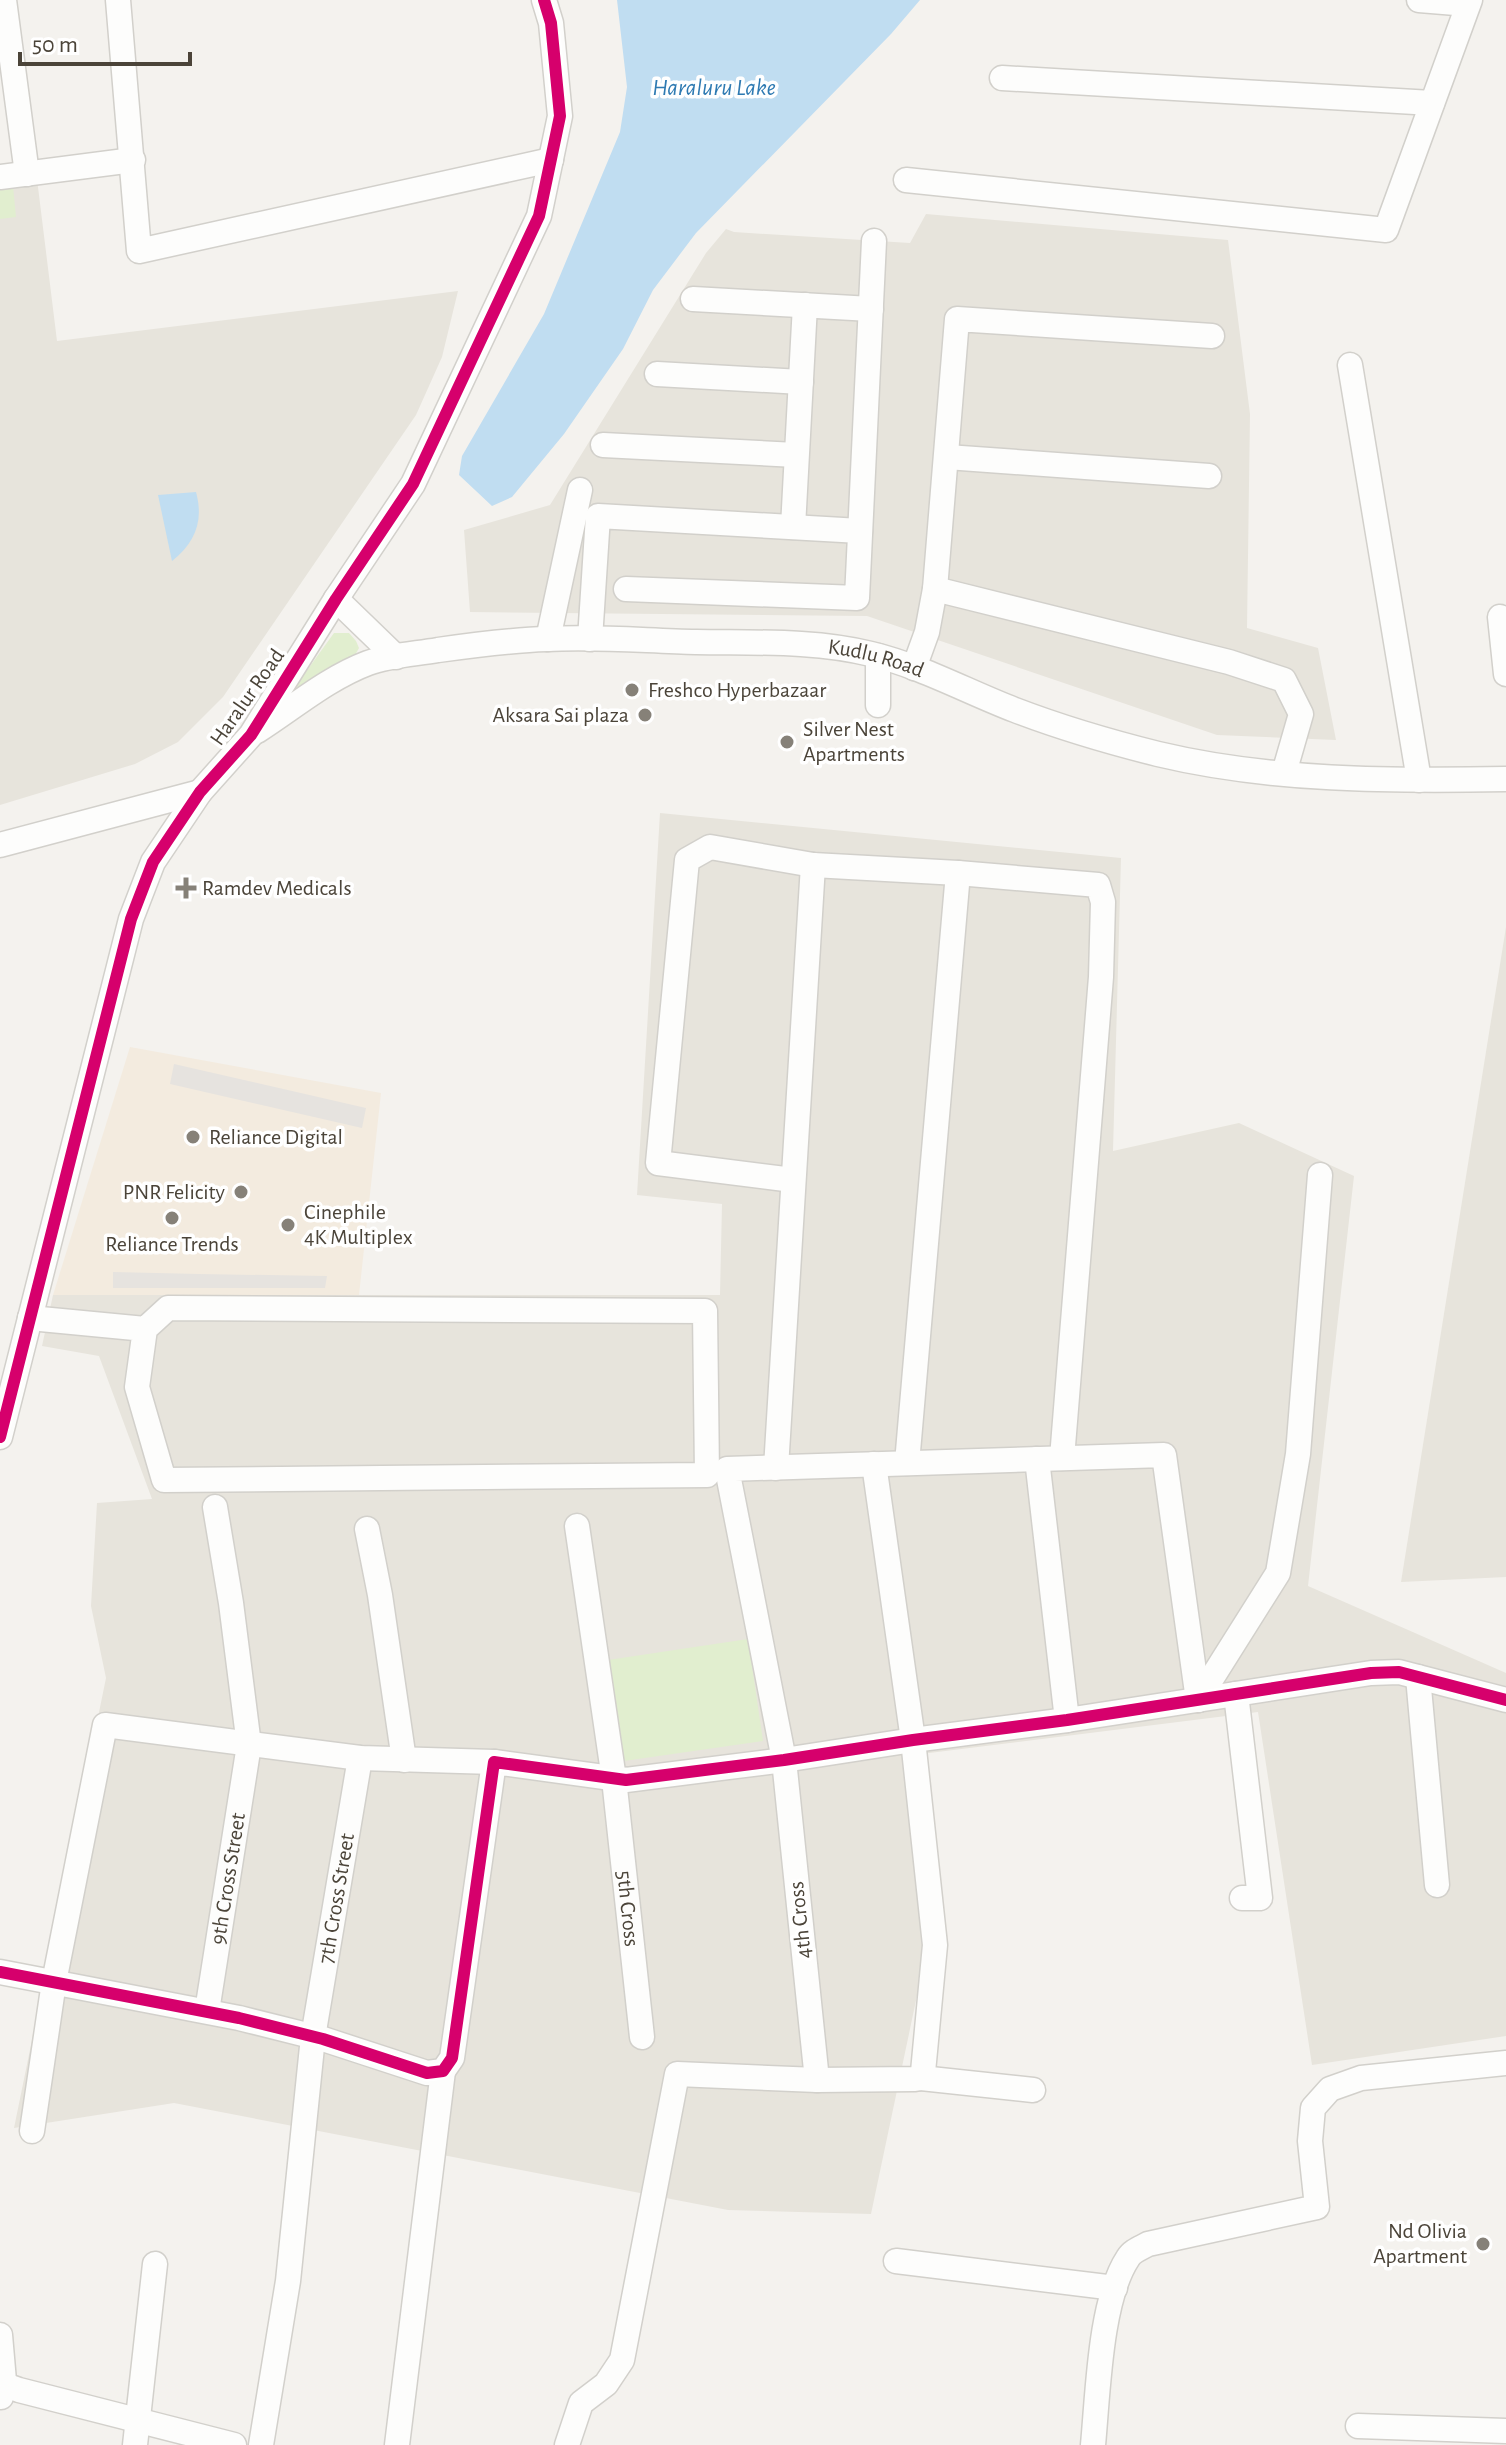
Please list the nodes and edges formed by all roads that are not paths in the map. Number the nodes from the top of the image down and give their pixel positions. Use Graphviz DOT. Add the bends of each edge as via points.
graph roads {
  1 [pos="4,0"];
  2 [pos="118,0"];
  3 [pos="544,0"];
  4 [pos="1419,0"];
  5 [pos="1469,2"];
  6 [pos="1002,78"];
  7 [pos="1432,103"];
  8 [pos="133,160"];
  9 [pos="551,160"];
  10 [pos="27,174"];
  11 [pos="0,177"];
  12 [pos="906,180"];
  13 [pos="874,241"];
  14 [pos="693,299"];
  15 [pos="805,305"];
  16 [pos="871,309"];
  17 [pos="1212,336"];
  18 [pos="1350,365"];
  19 [pos="657,374"];
  20 [pos="801,382"];
  21 [pos="603,445"];
  22 [pos="796,455"];
  23 [pos="947,457"];
  24 [pos="1209,476"];
  25 [pos="580,490"];
  26 [pos="793,527"];
  27 [pos="860,531"];
  28 [pos="626,589"];
  29 [pos="935,589"];
  30 [pos="336,599"];
  31 [pos="1500,617"];
  32 [pos="548,639"];
  33 [pos="590,639"];
  34 [pos="878,656"];
  35 [pos="396,657"];
  36 [pos="914,668"];
  37 [pos="1506,674"];
  38 [pos="878,705"];
  39 [pos="251,735"];
  40 [pos="1284,773"];
  41 [pos="1506,779"];
  42 [pos="1419,780"];
  43 [pos="200,792"];
  44 [pos="0,845"];
  45 [pos="813,865"];
  46 [pos="958,873"];
  47 [pos="1320,1175"];
  48 [pos="793,1180"];
  49 [pos="30,1318"];
  50 [pos="145,1329"];
  51 [pos="0,1437"];
  52 [pos="1062,1458"];
  53 [pos="1037,1459"];
  54 [pos="907,1463"];
  55 [pos="874,1464"];
  56 [pos="776,1468"];
  57 [pos="215,1507"];
  58 [pos="577,1526"];
  59 [pos="367,1529"];
  60 [pos="1418,1677"];
  61 [pos="1236,1694"];
  62 [pos="1198,1700"];
  63 [pos="1506,1700"];
  64 [pos="1067,1720"];
  65 [pos="913,1740"];
  66 [pos="249,1745"];
  67 [pos="360,1758"];
  68 [pos="404,1760"];
  69 [pos="784,1760"];
  70 [pos="494,1762"];
  71 [pos="614,1779"];
  72 [pos="1437,1885"];
  73 [pos="1242,1898"];
  74 [pos="0,1972"];
  75 [pos="54,1982"];
  76 [pos="207,2011"];
  77 [pos="313,2037"];
  78 [pos="642,2037"];
  79 [pos="1506,2063"];
  80 [pos="443,2071"];
  81 [pos="921,2078"];
  82 [pos="817,2080"];
  83 [pos="1033,2090"];
  84 [pos="32,2131"];
  85 [pos="896,2261"];
  86 [pos="155,2264"];
  87 [pos="1115,2288"];
  88 [pos="0,2335"];
  89 [pos="0,2353"];
  90 [pos="2,2390"];
  91 [pos="137,2420"];
  92 [pos="1358,2426"];
  93 [pos="1506,2431"];
  94 [pos="135,2445"];
  95 [pos="234,2445"];
  96 [pos="261,2445"];
  97 [pos="397,2445"];
  98 [pos="567,2445"];
  99 [pos="1093,2445"];
  1 -- 10 [label="street"];
  2 -- 8 [label="street"];
  3 -- 9 [label="street, Haralur Road" via="560,116"];
  4 -- 5 [label="street"];
  5 -- 7 [label="street"];
  6 -- 7 [label="street"];
  7 -- 12 [label="street" via="1386,230"];
  8 -- 9 [label="street" via="139,251"];
  8 -- 10 [label="street"];
  9 -- 30 [label="street, Haralur Road" via="539,216 413,484"];
  10 -- 11 [label="street"];
  13 -- 16 [label="street"];
  14 -- 15 [label="street"];
  15 -- 16 [label="street"];
  15 -- 20 [label="street"];
  16 -- 27 [label="street"];
  17 -- 23 [label="street" via="957,319"];
  18 -- 42 [label="street"];
  19 -- 20 [label="street"];
  20 -- 22 [label="street"];
  21 -- 22 [label="street"];
  22 -- 26 [label="street"];
  23 -- 24 [label="street"];
  23 -- 29 [label="street"];
  25 -- 32 [label="street"];
  26 -- 27 [label="street"];
  26 -- 33 [label="street" via="598,516"];
  27 -- 28 [label="street" via="857,598"];
  29 -- 36 [label="street"];
  29 -- 40 [label="street" via="1284,680 1301,714"];
  30 -- 35 [label="street"];
  30 -- 39 [label="street, Haralur Road"];
  31 -- 37 [label="street"];
  32 -- 33 [label="street, Kudlu Road"];
  32 -- 35 [label="street, Kudlu Road"];
  33 -- 34 [label="street, Kudlu Road" via="787,644"];
  34 -- 36 [label="street, Kudlu Road"];
  34 -- 38 [label="street"];
  35 -- 39 [label="street, Kudlu Road" via="348,672"];
  36 -- 40 [label="street, Kudlu Road" via="1095,737 1161,754"];
  39 -- 43 [label="street, Haralur Road"];
  40 -- 42 [label="street, Kudlu Road"];
  41 -- 42 [label="street, Kudlu Road"];
  43 -- 44 [label="street"];
  43 -- 49 [label="street, Haralur Road" via="153,862 131,919"];
  45 -- 46 [label="street"];
  45 -- 48 [label="street"];
  45 -- 48 [label="street" via="710,847 687,860 658,1163"];
  46 -- 52 [label="street" via="1098,885 1103,902"];
  46 -- 54 [label="street"];
  47 -- 62 [label="street" via="1298,1454 1278,1573"];
  48 -- 56 [label="street"];
  49 -- 50 [label="street"];
  49 -- 51 [label="street, Haralur Road"];
  50 -- 50 [label="street" via="137,1387 164,1480 707,1475 705,1311 168,1308"];
  52 -- 53 [label="street"];
  52 -- 62 [label="street" via="1164,1455"];
  53 -- 54 [label="street"];
  53 -- 64 [label="street"];
  54 -- 55 [label="street"];
  55 -- 56 [label="street"];
  55 -- 65 [label="street"];
  56 -- 69 [label="street, 4th Cross" via="727,1469"];
  57 -- 66 [label="street, 9th Cross Street"];
  58 -- 71 [label="street, 5th Cross"];
  59 -- 68 [label="street"];
  60 -- 61 [label="street" via="1371,1673"];
  60 -- 63 [label="street"];
  60 -- 72 [label="street"];
  61 -- 62 [label="street"];
  61 -- 73 [label="street" via="1260,1898"];
  62 -- 64 [label="street"];
  64 -- 65 [label="street"];
  65 -- 69 [label="street"];
  65 -- 81 [label="street" via="935,1945"];
  66 -- 67 [label="street"];
  66 -- 75 [label="street" via="105,1725"];
  66 -- 76 [label="street, 9th Cross Street"];
  67 -- 68 [label="street"];
  67 -- 77 [label="street, 7th Cross Street"];
  68 -- 70 [label="street"];
  69 -- 71 [label="street"];
  69 -- 82 [label="street, 4th Cross"];
  70 -- 71 [label="street"];
  70 -- 80 [label="street" via="452,2058"];
  71 -- 78 [label="street, 5th Cross"];
  74 -- 75 [label="street"];
  75 -- 76 [label="street"];
  75 -- 84 [label="street"];
  76 -- 77 [label="street"];
  77 -- 80 [label="street" via="427,2073"];
  77 -- 96 [label="street, 7th Cross Street" via="288,2281"];
  79 -- 87 [label="street" via="1361,2078 1330,2089 1313,2108 1310,2141 1317,2207 1148,2244 1129,2254"];
  80 -- 97 [label="street"];
  81 -- 82 [label="street"];
  81 -- 83 [label="street"];
  82 -- 98 [label="street" via="677,2074 622,2360 606,2384 581,2403"];
  85 -- 87 [label="street"];
  86 -- 91 [label="street"];
  87 -- 99 [label="street" via="1106,2317"];
  88 -- 89 [label="street"];
  89 -- 90 [label="street"];
  90 -- 91 [label="street" via="5,2385"];
  91 -- 94 [label="street"];
  91 -- 95 [label="street"];
  92 -- 93 [label="street"];
}
